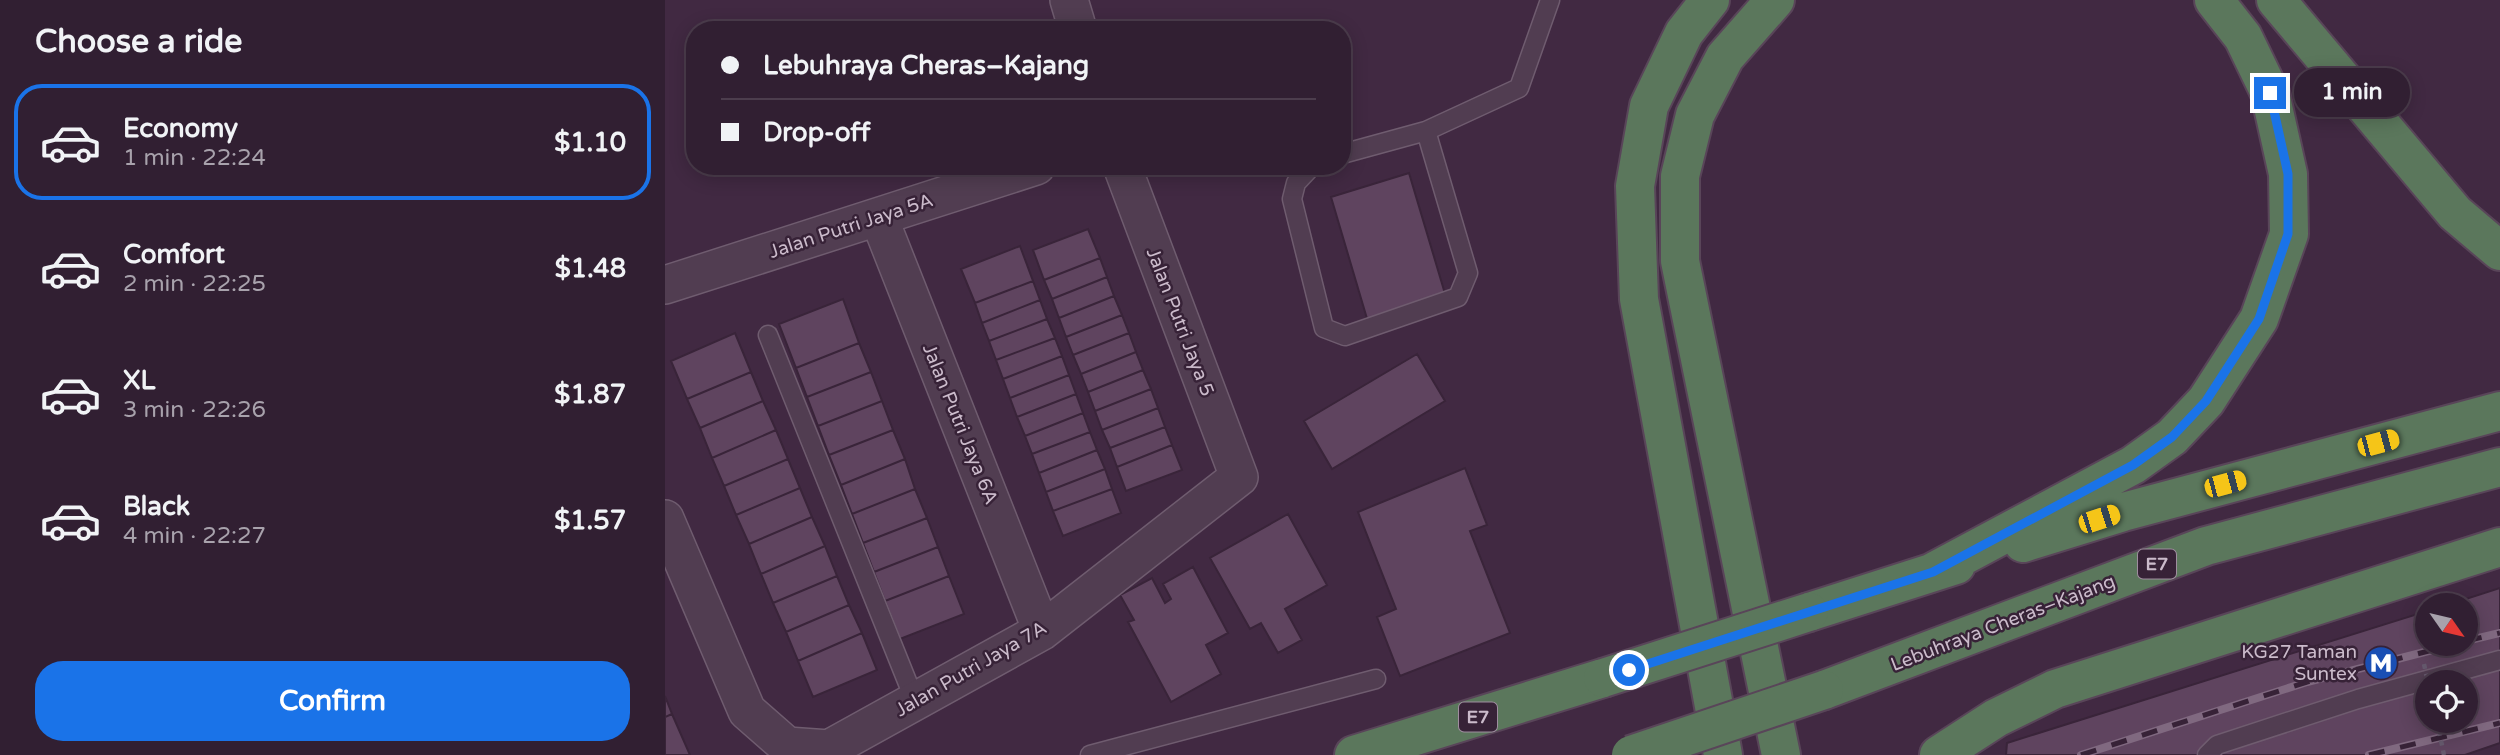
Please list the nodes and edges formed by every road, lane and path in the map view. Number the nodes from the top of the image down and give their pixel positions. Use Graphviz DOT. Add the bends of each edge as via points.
graph roads {
  1 [pos="1069,0"];
  2 [pos="1550,0"];
  3 [pos="1710,0"];
  4 [pos="1775,0"];
  5 [pos="2214,0"];
  6 [pos="2276,0"];
  7 [pos="1075,21"];
  8 [pos="1426,131"];
  9 [pos="1351,152"];
  10 [pos="1009,175"];
  11 [pos="1125,175"];
  12 [pos="1304,175"];
  13 [pos="879,218"];
  14 [pos="2500,251"];
  15 [pos="665,285"];
  16 [pos="768,335"];
  17 [pos="2500,411"];
  18 [pos="2500,467"];
  19 [pos="1239,477"];
  20 [pos="665,519"];
  21 [pos="2500,547"];
  22 [pos="1933,572"];
  23 [pos="1042,631"];
  24 [pos="2500,660"];
  25 [pos="2424,664"];
  26 [pos="2425,670"];
  27 [pos="1376,678"];
  28 [pos="915,701"];
  29 [pos="2439,733"];
  30 [pos="1090,755"];
  31 [pos="1354,755"];
  32 [pos="1631,755"];
  33 [pos="1723,755"];
  34 [pos="1781,755"];
  35 [pos="1939,755"];
  36 [pos="2207,755"];
  37 [pos="2444,755"];
  1 -- 7 [label="street"];
  2 -- 8 [label="lane" via="1518,88"];
  3 -- 33 [label="highway" via="1684,33 1649,106 1635,198 1639,299"];
  4 -- 34 [label="highway" via="1725,57 1695,115 1680,176 1680,261"];
  5 -- 22 [label="highway" via="2243,37 2270,93 2288,174 2288,234 2259,319 2206,401 2172,437 2133,465"];
  6 -- 14 [label="highway" via="2455,213"];
  8 -- 9 [label="lane"];
  8 -- 12 [label="lane" via="1468,273 1458,297 1345,336 1324,328 1292,200"];
  10 -- 13 [label="street, Jalan Putri Jaya 5A"];
  11 -- 19 [label="street, Jalan Putri Jaya 5"];
  13 -- 15 [label="street, Jalan Putri Jaya 5A"];
  13 -- 23 [label="street, Jalan Putri Jaya 6A"];
  16 -- 28 [label="lane"];
  17 -- 22 [label="highway, E7" via="2123,512"];
  18 -- 32 [label="highway, Lebuhraya Cheras–Kajang / E7, bridge" via="2206,546 1824,691"];
  19 -- 23 [label="street, Jalan Putri Jaya 7A"];
  20 -- 28 [label="street, Jalan Putri Jaya 7A" via="747,711 787,746 829,749"];
  21 -- 35 [label="highway" via="2055,689 1996,718"];
  22 -- 31 [label="highway, E7, bridge"];
  23 -- 28 [label="street, Jalan Putri Jaya 7A"];
  24 -- 36 [label="lane" via="2358,699 2217,746"];
  25 -- 26 [label="path, bridge"];
  27 -- 30 [label="lane"];
  29 -- 37 [label="path, bridge"];
}
